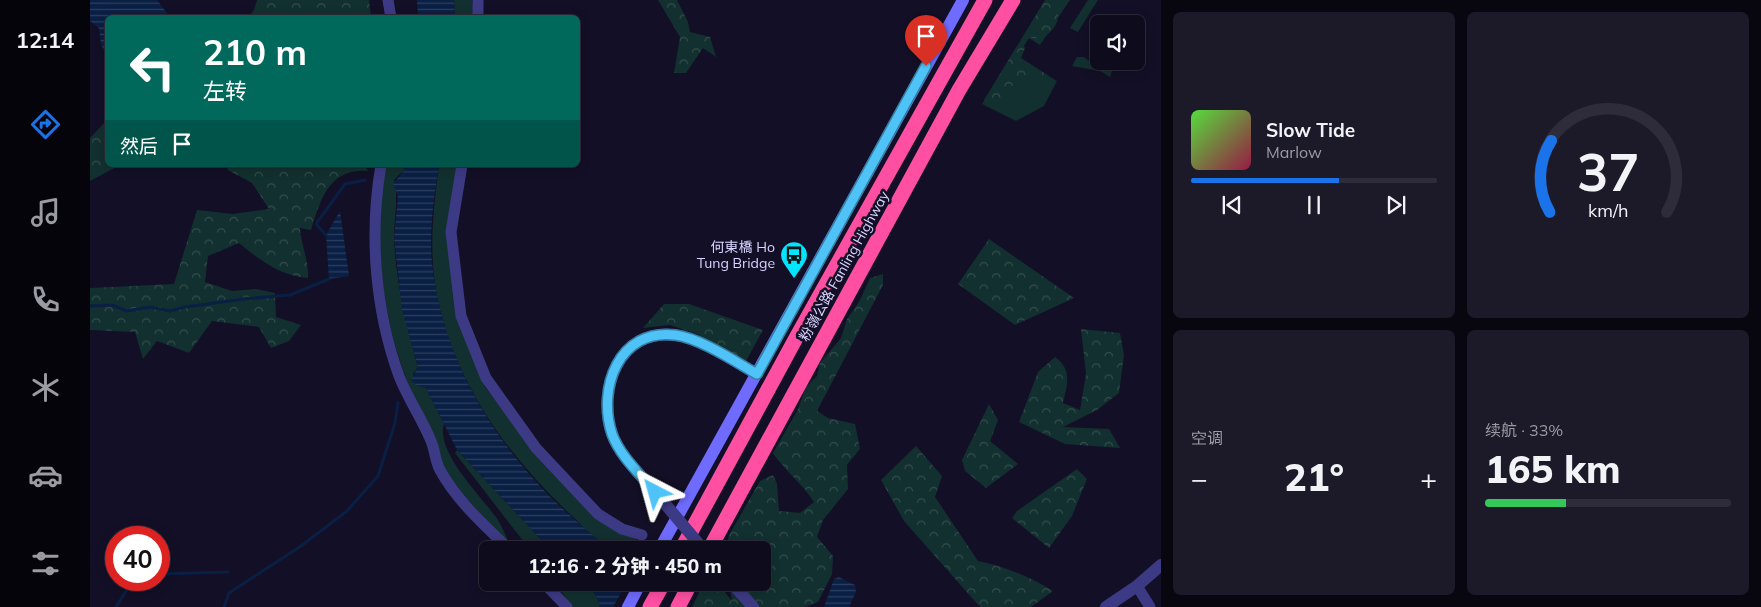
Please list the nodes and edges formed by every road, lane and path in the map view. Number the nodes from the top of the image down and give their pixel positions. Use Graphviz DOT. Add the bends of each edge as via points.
graph roads {
  1 [pos="388,0"];
  2 [pos="478,0"];
  3 [pos="963,0"];
  4 [pos="985,0"];
  5 [pos="1013,0"];
  6 [pos="390,15"];
  7 [pos="478,15"];
  8 [pos="382,167"];
  9 [pos="462,167"];
  10 [pos="757,374"];
  11 [pos="642,535"];
  12 [pos="501,541"];
  13 [pos="664,541"];
  14 [pos="686,541"];
  15 [pos="696,541"];
  16 [pos="714,541"];
  17 [pos="1161,565"];
  18 [pos="1137,586"];
  19 [pos="551,591"];
  20 [pos="637,591"];
  21 [pos="659,591"];
  22 [pos="686,591"];
  23 [pos="739,591"];
  24 [pos="566,607"];
  25 [pos="628,607"];
  26 [pos="650,607"];
  27 [pos="678,607"];
  28 [pos="753,607"];
  29 [pos="1106,607"];
  30 [pos="1150,607"];
  1 -- 6 [label="street"];
  2 -- 7 [label="street"];
  3 -- 10 [label="main road"];
  4 -- 14 [label="highway, 粉嶺公路 Fanling Highway"];
  5 -- 16 [label="highway, 粉嶺公路 Fanling Highway" via="959,90"];
  8 -- 12 [label="street" via="376,209 376,266 381,306 399,374 431,441 439,468 469,508"];
  9 -- 11 [label="street" via="451,232 461,316 486,378 536,448 598,514 622,529"];
  10 -- 13 [label="main road"];
  10 -- 15 [label="street, bridge" via="692,340 662,335 644,339 624,354 608,382 609,421 619,448"];
  17 -- 18 [label="street"];
  18 -- 29 [label="street"];
  18 -- 30 [label="street"];
  19 -- 24 [label="street"];
  20 -- 25 [label="main road"];
  21 -- 26 [label="highway"];
  22 -- 27 [label="highway"];
  23 -- 28 [label="street"];
}
